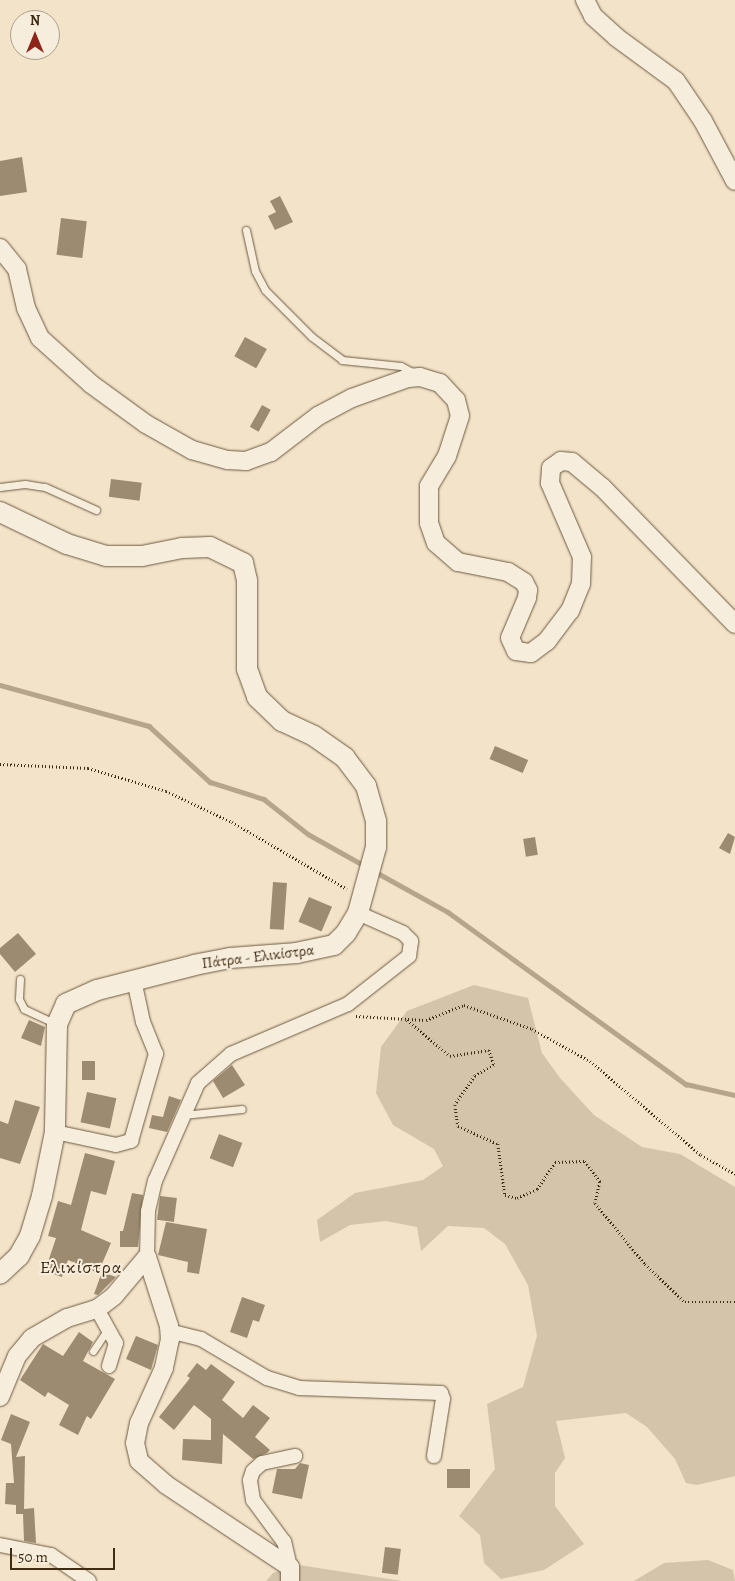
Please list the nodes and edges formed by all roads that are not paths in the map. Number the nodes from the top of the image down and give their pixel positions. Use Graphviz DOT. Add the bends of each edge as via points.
graph roads {
  1 [pos="585,0"];
  2 [pos="735,182"];
  3 [pos="246,230"];
  4 [pos="0,248"];
  5 [pos="420,377"];
  6 [pos="0,487"];
  7 [pos="96,510"];
  8 [pos="0,512"];
  9 [pos="735,624"];
  10 [pos="362,896"];
  11 [pos="20,979"];
  12 [pos="134,980"];
  13 [pos="57,1024"];
  14 [pos="242,1108"];
  15 [pos="183,1116"];
  16 [pos="55,1132"];
  17 [pos="147,1257"];
  18 [pos="0,1274"];
  19 [pos="97,1309"];
  20 [pos="108,1328"];
  21 [pos="169,1331"];
  22 [pos="93,1351"];
  23 [pos="109,1366"];
  24 [pos="0,1397"];
  25 [pos="295,1456"];
  26 [pos="434,1456"];
  27 [pos="0,1545"];
  28 [pos="290,1574"];
  29 [pos="89,1581"];
  1 -- 2 [label="street" via="593,16 676,81 703,121"];
  3 -- 5 [label="lane" via="256,271 265,290 319,342 342,360 401,366"];
  4 -- 5 [label="street" via="17,269 26,308 40,338 91,384 146,424 192,450 228,460 259,457 337,405 408,378"];
  5 -- 9 [label="street" via="433,379 448,389 456,400 460,416 447,456 429,486 427,503 434,536 442,549 458,562 508,572 524,582 527,598 510,638 516,651 531,653 547,641 570,611 581,584 582,557 550,483 551,468 561,461 572,462 602,487"];
  6 -- 7 [label="lane" via="25,484 45,487"];
  8 -- 10 [label="main road, Πάτρα - Ελικίστρα" via="67,544 106,556 142,556 182,548 210,547 243,563 247,580 247,668 257,697 282,721 328,745 356,769 373,806 376,847"];
  10 -- 12 [label="main road, Πάτρα - Ελικίστρα" via="342,939 325,949 230,958"];
  10 -- 15 [label="street" via="410,941 409,956 376,986 348,1004 231,1054 198,1084"];
  11 -- 13 [label="lane" via="19,999 24,1009"];
  12 -- 13 [label="main road, Πάτρα - Ελικίστρα" via="73,999 60,1012"];
  12 -- 16 [label="street" via="143,1022 156,1054 131,1141 116,1145"];
  13 -- 16 [label="main road, Πάτρα - Ελικίστρα"];
  14 -- 15 [label="lane"];
  15 -- 17 [label="street" via="155,1181 148,1212"];
  16 -- 18 [label="main road, Πάτρα - Ελικίστρα" via="30,1236 19,1256"];
  17 -- 19 [label="street" via="114,1296"];
  17 -- 21 [label="street"];
  19 -- 20 [label="street"];
  19 -- 24 [label="street" via="67,1318 32,1338 17,1356"];
  20 -- 22 [label="lane"];
  20 -- 23 [label="street" via="116,1343"];
  21 -- 26 [label="street" via="201,1339 267,1378 299,1388 441,1393 443,1399"];
  21 -- 28 [label="street" via="169,1352 164,1368 139,1423 135,1443 139,1461 165,1484"];
  25 -- 28 [label="street" via="262,1463 253,1471 250,1480 253,1500 284,1542"];
  27 -- 29 [label="street" via="51,1555"];
}
